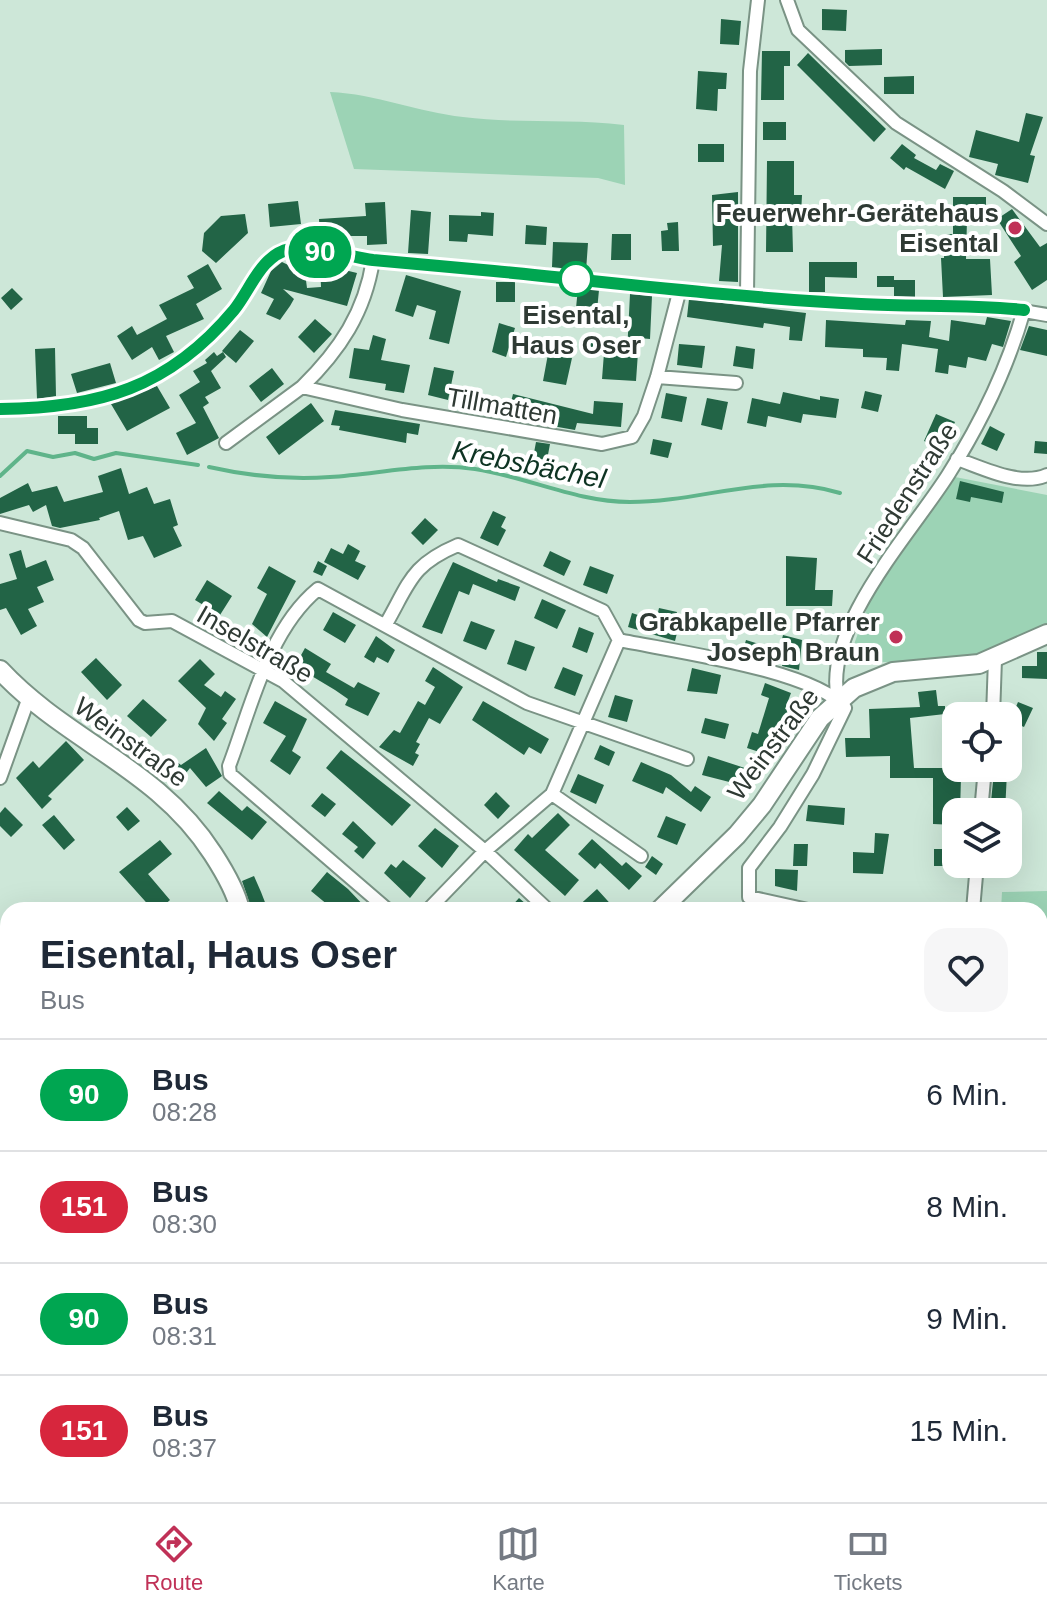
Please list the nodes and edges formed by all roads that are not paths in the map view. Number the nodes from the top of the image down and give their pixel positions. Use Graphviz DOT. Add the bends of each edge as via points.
graph roads {
  1 [pos="758,0"];
  2 [pos="787,0"];
  3 [pos="1047,224"];
  4 [pos="373,260"];
  5 [pos="680,289"];
  6 [pos="747,294"];
  7 [pos="1024,310"];
  8 [pos="1047,315"];
  9 [pos="657,377"];
  10 [pos="736,383"];
  11 [pos="302,387"];
  12 [pos="0,409"];
  13 [pos="226,443"];
  14 [pos="957,459"];
  15 [pos="1047,475"];
  16 [pos="0,523"];
  17 [pos="386,624"];
  18 [pos="1047,634"];
  19 [pos="619,640"];
  20 [pos="995,659"];
  21 [pos="0,670"];
  22 [pos="264,672"];
  23 [pos="838,699"];
  24 [pos="28,700"];
  25 [pos="993,702"];
  26 [pos="582,725"];
  27 [pos="687,759"];
  28 [pos="0,778"];
  29 [pos="552,794"];
  30 [pos="485,851"];
  31 [pos="641,856"];
  32 [pos="976,878"];
  33 [pos="236,902"];
  34 [pos="379,902"];
  35 [pos="436,902"];
  36 [pos="539,902"];
  37 [pos="668,902"];
  38 [pos="772,902"];
  39 [pos="974,902"];
  1 -- 6 [label="street" via="750,71"];
  2 -- 3 [label="street" via="798,30 896,123"];
  4 -- 5 [label="street"];
  4 -- 11 [label="street" via="369,285 350,329 331,359"];
  4 -- 12 [label="street" via="293,248 278,253 203,345 166,370 118,395 56,409"];
  5 -- 6 [label="street"];
  5 -- 9 [label="street, Tillmatten"];
  6 -- 7 [label="street"];
  7 -- 8 [label="street"];
  7 -- 14 [label="street, Friedenstraße" via="994,395"];
  9 -- 10 [label="street"];
  9 -- 11 [label="street, Tillmatten" via="632,437 602,444"];
  11 -- 13 [label="street"];
  14 -- 15 [label="street" via="1003,475 1035,480"];
  14 -- 23 [label="street, Friedenstraße" via="848,631 834,681"];
  16 -- 22 [label="street, Inselstraße" via="71,540 139,620 172,621"];
  17 -- 19 [label="street" via="429,558 458,545 603,611"];
  17 -- 22 [label="street" via="318,589 300,604"];
  17 -- 26 [label="street" via="527,703"];
  18 -- 20 [label="main road, Weinstraße"];
  19 -- 23 [label="street" via="798,680"];
  19 -- 26 [label="street"];
  20 -- 23 [label="main road, Weinstraße" via="876,676"];
  20 -- 25 [label="street"];
  21 -- 24 [label="main road, Weinstraße"];
  22 -- 30 [label="street, Inselstraße" via="313,704"];
  22 -- 34 [label="street" via="230,774"];
  23 -- 37 [label="main road, Weinstraße" via="762,805"];
  23 -- 38 [label="street, Friedenstraße" via="845,708 813,774 749,868 749,897"];
  24 -- 28 [label="street"];
  24 -- 33 [label="main road, Weinstraße" via="180,809 221,867"];
  26 -- 27 [label="street"];
  26 -- 29 [label="street"];
  29 -- 30 [label="street"];
  29 -- 31 [label="street"];
  30 -- 35 [label="street"];
  30 -- 36 [label="street, Inselstraße"];
  32 -- 39 [label="street"];
}
